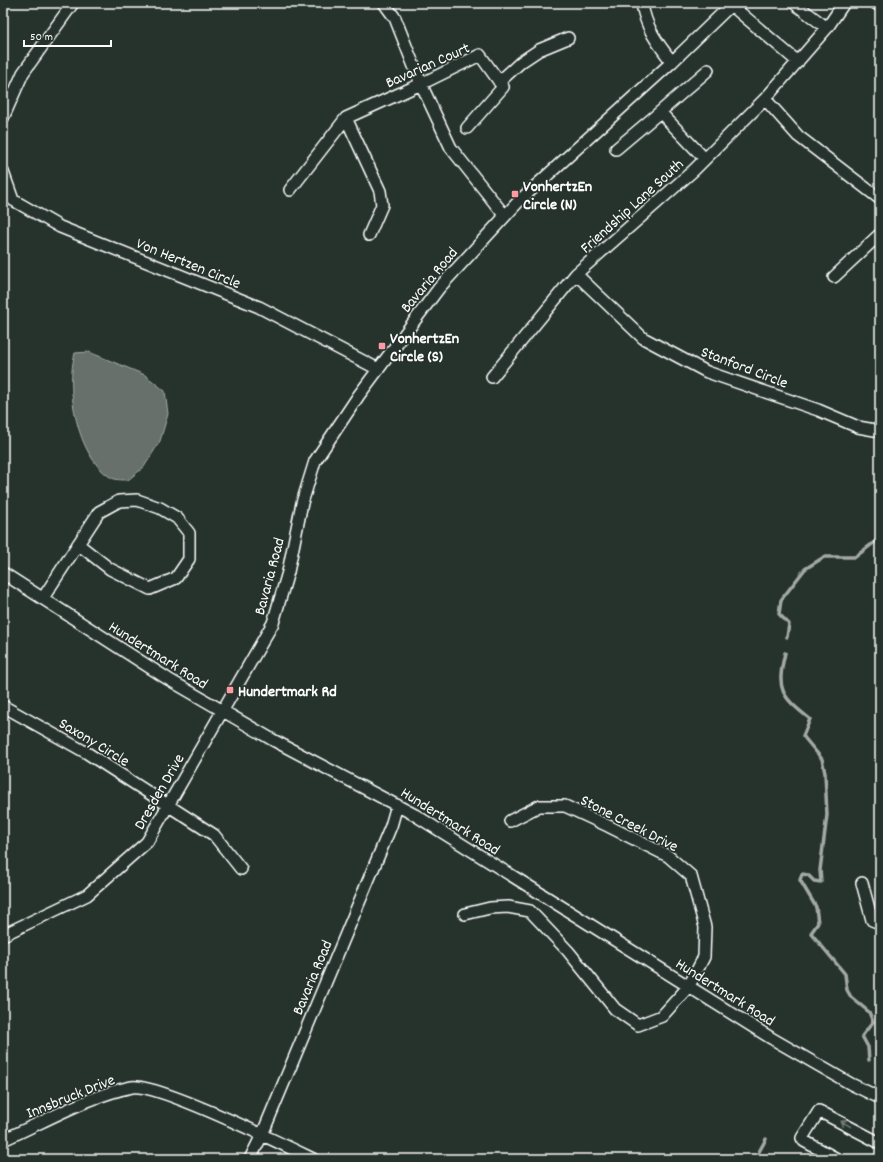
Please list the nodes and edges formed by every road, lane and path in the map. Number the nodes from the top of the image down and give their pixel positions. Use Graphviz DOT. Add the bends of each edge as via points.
graph roads {
  1 [pos="73,3"];
  2 [pos="384,3"];
  3 [pos="642,3"];
  4 [pos="794,3"];
  5 [pos="844,3"];
  6 [pos="875,3"];
  7 [pos="732,4"];
  8 [pos="880,6"];
  9 [pos="828,28"];
  10 [pos="568,38"];
  11 [pos="672,62"];
  12 [pos="798,62"];
  13 [pos="708,70"];
  14 [pos="499,82"];
  15 [pos="421,84"];
  16 [pos="765,99"];
  17 [pos="660,112"];
  18 [pos="3,118"];
  19 [pos="346,118"];
  20 [pos="468,128"];
  21 [pos="616,148"];
  22 [pos="705,159"];
  23 [pos="3,172"];
  24 [pos="290,190"];
  25 [pos="880,199"];
  26 [pos="504,216"];
  27 [pos="880,234"];
  28 [pos="369,235"];
  29 [pos="576,274"];
  30 [pos="834,277"];
  31 [pos="378,369"];
  32 [pos="492,377"];
  33 [pos="880,431"];
  34 [pos="78,544"];
  35 [pos="3,573"];
  36 [pos="43,598"];
  37 [pos="3,706"];
  38 [pos="223,711"];
  39 [pos="397,805"];
  40 [pos="168,806"];
  41 [pos="510,821"];
  42 [pos="241,869"];
  43 [pos="862,883"];
  44 [pos="465,914"];
  45 [pos="880,922"];
  46 [pos="3,935"];
  47 [pos="689,986"];
  48 [pos="880,1098"];
  49 [pos="262,1135"];
  50 [pos="3,1140"];
  51 [pos="880,1143"];
  52 [pos="250,1159"];
  53 [pos="313,1159"];
  54 [pos="837,1159"];
  1 -- 18 [label="street" via="23,73"];
  2 -- 15 [label="street" via="394,18"];
  3 -- 11 [label="street" via="644,16 653,37"];
  4 -- 9 [label="street"];
  5 -- 9 [label="street, Friendship Lane South"];
  6 -- 8 [label="street"];
  7 -- 11 [label="street, Bavaria Road"];
  7 -- 12 [label="street"];
  9 -- 12 [label="street, Friendship Lane South"];
  10 -- 14 [label="street" via="539,50"];
  11 -- 26 [label="street, Bavaria Road"];
  12 -- 16 [label="street, Friendship Lane South"];
  13 -- 17 [label="street"];
  14 -- 15 [label="street, Bavarian Court" via="480,55"];
  14 -- 20 [label="street" via="503,87 500,92"];
  15 -- 19 [label="street, Bavarian Court"];
  15 -- 26 [label="street" via="451,148"];
  16 -- 22 [label="street, Friendship Lane South"];
  16 -- 25 [label="street" via="798,136"];
  17 -- 21 [label="street"];
  17 -- 22 [label="street"];
  19 -- 24 [label="street, Bavarian Court"];
  19 -- 28 [label="street" via="380,191 382,204"];
  22 -- 29 [label="street, Friendship Lane South"];
  23 -- 31 [label="street, Von Hertzen Circle" via="13,200 60,227 259,307"];
  26 -- 31 [label="street, Bavaria Road" via="439,288"];
  27 -- 30 [label="street"];
  29 -- 32 [label="street, Friendship Lane South"];
  29 -- 33 [label="street, Stanford Circle" via="644,338 707,372 818,410 858,427"];
  31 -- 38 [label="street, Bavaria Road" via="315,462 302,503 288,572 273,624"];
  34 -- 34 [label="street" via="99,512 119,501 137,500 160,508 177,518 189,534 189,559 176,578 150,589 110,569"];
  34 -- 36 [label="street"];
  35 -- 36 [label="street, Hundertmark Road"];
  36 -- 38 [label="street, Hundertmark Road" via="168,680"];
  37 -- 40 [label="street, Saxony Circle" via="87,753"];
  38 -- 39 [label="street, Hundertmark Road"];
  38 -- 40 [label="street, Dresden Drive"];
  39 -- 47 [label="street, Hundertmark Road"];
  39 -- 49 [label="street, Bavaria Road" via="391,826"];
  40 -- 42 [label="street, Saxony Circle" via="214,835"];
  40 -- 46 [label="street, Dresden Drive" via="147,842 87,895"];
  41 -- 47 [label="street, Stone Creek Drive" via="539,806 565,806 668,856 691,876 705,927 704,957"];
  43 -- 45 [label="street" via="872,920"];
  44 -- 47 [label="street, Stone Creek Drive" via="508,907 530,911 568,951 615,1009 638,1025 662,1016"];
  47 -- 48 [label="street, Hundertmark Road" via="778,1042"];
  49 -- 50 [label="street, Innsbruck Drive" via="163,1093 134,1087 94,1099"];
  49 -- 52 [label="street, Bavaria Road"];
  49 -- 53 [label="street, Innsbruck Drive"];
  51 -- 54 [label="street, one-way" via="819,1110 802,1138"];
}
